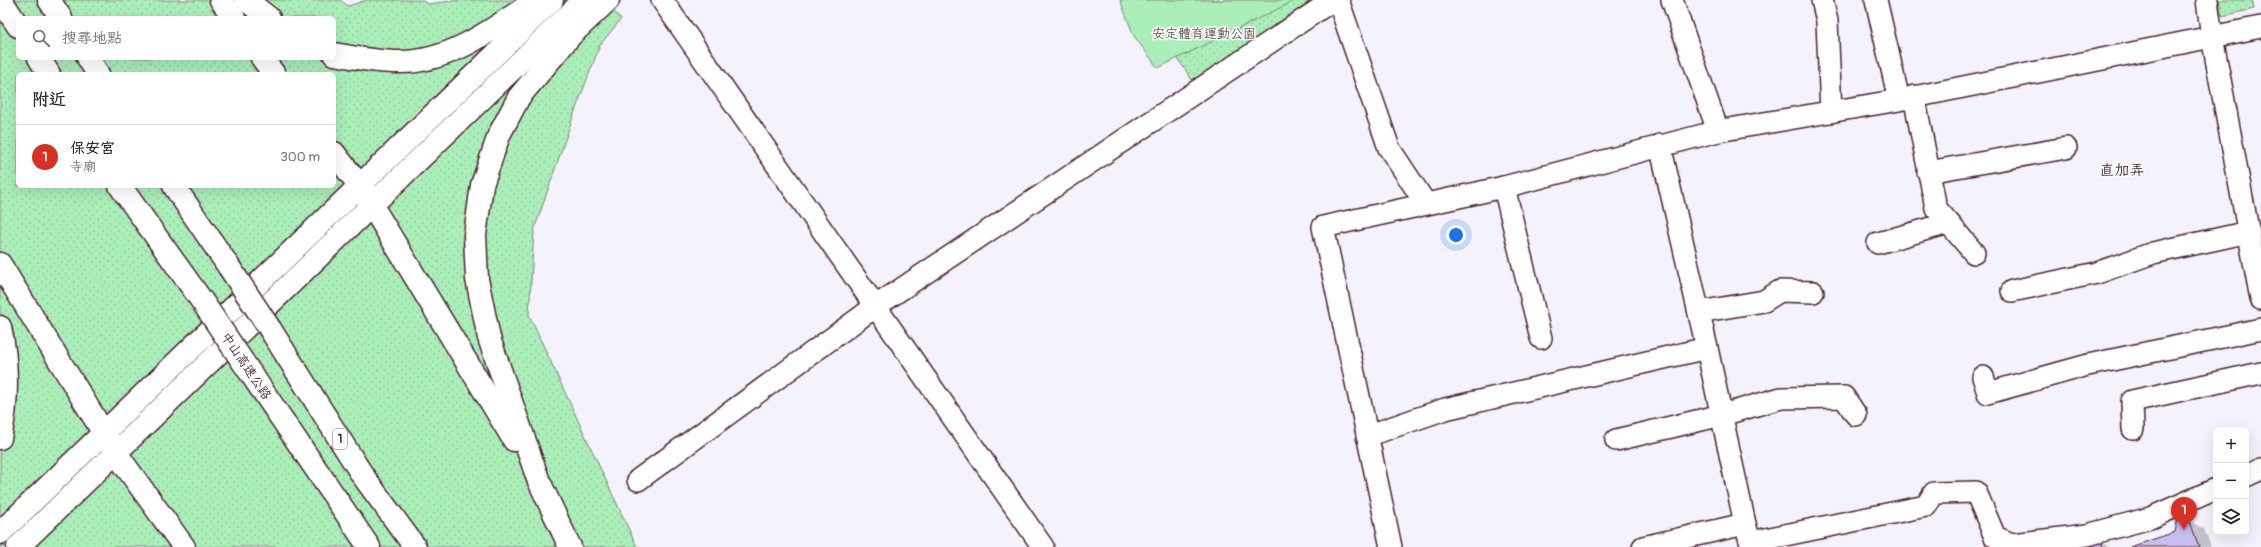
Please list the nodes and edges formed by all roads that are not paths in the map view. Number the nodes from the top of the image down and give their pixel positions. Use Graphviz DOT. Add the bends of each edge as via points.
graph roads {
  1 [pos="1,0"];
  2 [pos="48,0"];
  3 [pos="221,0"];
  4 [pos="246,0"];
  5 [pos="536,0"];
  6 [pos="552,0"];
  7 [pos="584,0"];
  8 [pos="608,0"];
  9 [pos="662,0"];
  10 [pos="1333,0"];
  11 [pos="1338,0"];
  12 [pos="1672,0"];
  13 [pos="1822,0"];
  14 [pos="1876,0"];
  15 [pos="2207,0"];
  16 [pos="60,16"];
  17 [pos="233,16"];
  18 [pos="266,16"];
  19 [pos="16,23"];
  20 [pos="2261,27"];
  21 [pos="2212,37"];
  22 [pos="336,54"];
  23 [pos="39,60"];
  24 [pos="89,60"];
  25 [pos="264,60"];
  26 [pos="48,72"];
  27 [pos="97,72"];
  28 [pos="272,72"];
  29 [pos="1906,98"];
  30 [pos="1831,112"];
  31 [pos="1718,131"];
  32 [pos="1660,145"];
  33 [pos="2066,148"];
  34 [pos="336,156"];
  35 [pos="1928,172"];
  36 [pos="360,186"];
  37 [pos="1504,187"];
  38 [pos="121,188"];
  39 [pos="175,188"];
  40 [pos="1426,204"];
  41 [pos="372,205"];
  42 [pos="1949,223"];
  43 [pos="2249,232"];
  44 [pos="1878,243"];
  45 [pos="1974,252"];
  46 [pos="0,264"];
  47 [pos="2012,291"];
  48 [pos="1813,292"];
  49 [pos="2261,299"];
  50 [pos="876,306"];
  51 [pos="1699,312"];
  52 [pos="0,327"];
  53 [pos="2261,329"];
  54 [pos="1542,338"];
  55 [pos="1707,348"];
  56 [pos="2261,373"];
  57 [pos="1983,377"];
  58 [pos="1722,415"];
  59 [pos="1856,415"];
  60 [pos="2133,429"];
  61 [pos="104,433"];
  62 [pos="1367,436"];
  63 [pos="0,438"];
  64 [pos="1616,440"];
  65 [pos="116,453"];
  66 [pos="2261,469"];
  67 [pos="2249,475"];
  68 [pos="538,479"];
  69 [pos="638,480"];
  70 [pos="2213,490"];
  71 [pos="0,533"];
  72 [pos="1749,538"];
  73 [pos="18,547"];
  74 [pos="184,547"];
  75 [pos="369,547"];
  76 [pos="415,547"];
  77 [pos="570,547"];
  78 [pos="1043,547"];
  79 [pos="1390,547"];
  80 [pos="1643,547"];
  1 -- 19 [label="main road"];
  2 -- 16 [label="main road"];
  3 -- 17 [label="main road"];
  4 -- 18 [label="main road"];
  5 -- 22 [label="main road" via="468,44 434,57 402,62 366,60"];
  6 -- 36 [label="main road"];
  7 -- 41 [label="main road"];
  8 -- 68 [label="main road" via="571,35 519,97 499,135 482,185 475,234 477,278 489,338"];
  9 -- 50 [label="street"];
  10 -- 50 [label="street"];
  11 -- 40 [label="street" via="1389,148"];
  12 -- 31 [label="street"];
  13 -- 30 [label="street" via="1827,21"];
  14 -- 29 [label="street"];
  15 -- 21 [label="street"];
  20 -- 21 [label="street"];
  21 -- 29 [label="street"];
  21 -- 43 [label="street"];
  23 -- 26 [label="main road"];
  24 -- 27 [label="main road"];
  25 -- 28 [label="main road"];
  29 -- 30 [label="street"];
  29 -- 35 [label="street"];
  30 -- 31 [label="street"];
  31 -- 32 [label="street"];
  32 -- 37 [label="street"];
  32 -- 51 [label="street"];
  33 -- 35 [label="street"];
  34 -- 36 [label="main road"];
  35 -- 42 [label="street" via="1936,208"];
  36 -- 41 [label="main road"];
  36 -- 61 [label="main road"];
  37 -- 40 [label="street"];
  37 -- 54 [label="street"];
  38 -- 75 [label="main road, 中山高速公路, bridge" via="202,301"];
  39 -- 76 [label="main road, 1, bridge" via="364,476"];
  40 -- 62 [label="street" via="1323,227"];
  41 -- 65 [label="main road"];
  41 -- 68 [label="main road"];
  42 -- 44 [label="street"];
  42 -- 45 [label="street"];
  43 -- 47 [label="street" via="2153,252 2097,273"];
  43 -- 49 [label="street"];
  46 -- 61 [label="main road"];
  48 -- 51 [label="street" via="1780,291 1764,301"];
  50 -- 69 [label="street"];
  50 -- 78 [label="street"];
  51 -- 55 [label="street"];
  52 -- 63 [label="main road" via="5,348 6,387"];
  53 -- 57 [label="street" via="2088,366 1988,393"];
  55 -- 58 [label="street"];
  55 -- 62 [label="street" via="1445,409"];
  56 -- 60 [label="street" via="2132,401"];
  58 -- 59 [label="street" via="1781,398 1844,396"];
  58 -- 64 [label="street"];
  58 -- 72 [label="street"];
  61 -- 65 [label="main road"];
  61 -- 71 [label="main road"];
  62 -- 79 [label="street"];
  65 -- 73 [label="main road"];
  65 -- 74 [label="main road"];
  66 -- 67 [label="street"];
  68 -- 77 [label="main road"];
  70 -- 72 [label="street" via="2143,520 2087,535 2012,544 1995,537 1976,492 1934,493 1926,506"];
  72 -- 80 [label="street"];
}
